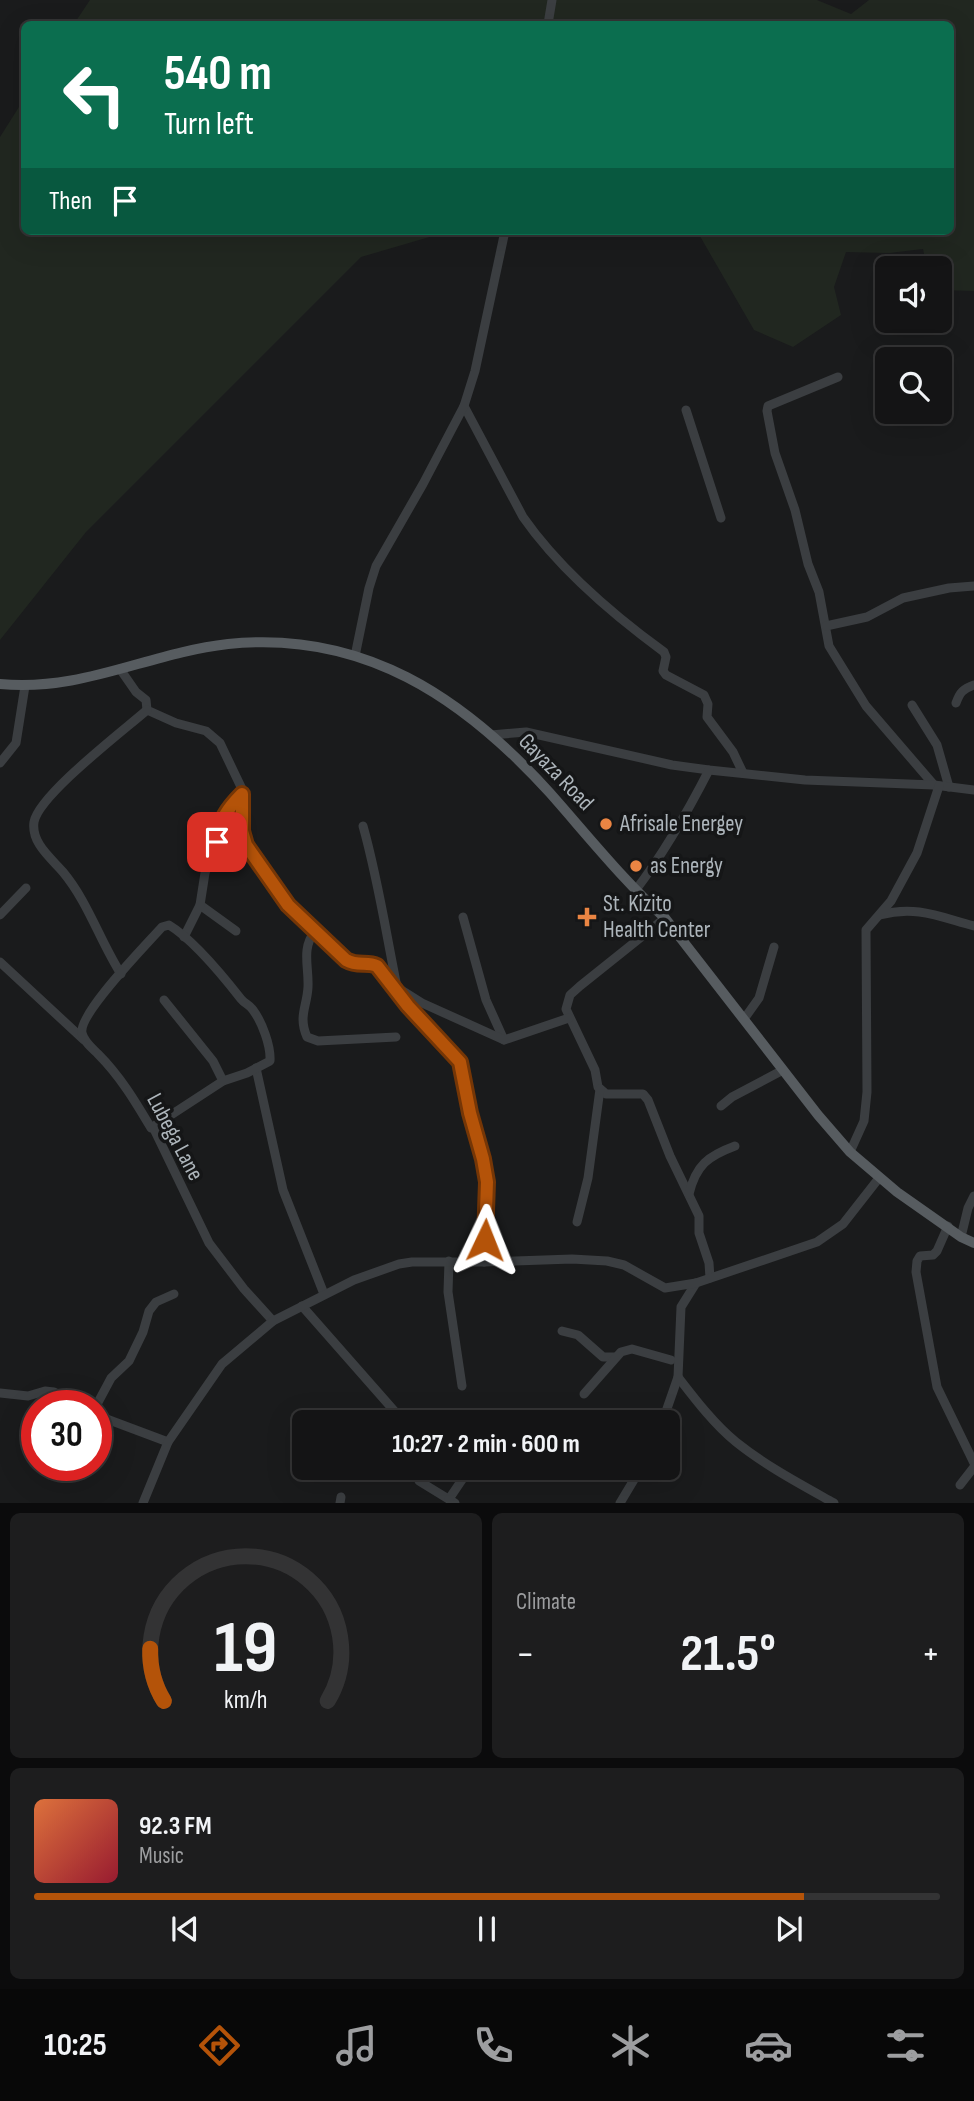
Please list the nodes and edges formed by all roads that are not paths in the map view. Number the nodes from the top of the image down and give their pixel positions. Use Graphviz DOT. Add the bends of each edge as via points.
graph roads {
  1 [pos="552,0"];
  2 [pos="548,21"];
  3 [pos="504,235"];
  4 [pos="838,377"];
  5 [pos="464,406"];
  6 [pos="686,410"];
  7 [pos="721,518"];
  8 [pos="974,586"];
  9 [pos="826,626"];
  10 [pos="355,656"];
  11 [pos="120,668"];
  12 [pos="0,684"];
  13 [pos="974,685"];
  14 [pos="25,686"];
  15 [pos="956,703"];
  16 [pos="912,705"];
  17 [pos="146,710"];
  18 [pos="491,736"];
  19 [pos="0,763"];
  20 [pos="709,770"];
  21 [pos="743,774"];
  22 [pos="941,786"];
  23 [pos="974,790"];
  24 [pos="242,794"];
  25 [pos="363,827"];
  26 [pos="26,888"];
  27 [pos="635,891"];
  28 [pos="200,905"];
  29 [pos="0,915"];
  30 [pos="878,915"];
  31 [pos="463,917"];
  32 [pos="665,918"];
  33 [pos="974,926"];
  34 [pos="315,931"];
  35 [pos="236,932"];
  36 [pos="184,937"];
  37 [pos="774,947"];
  38 [pos="0,962"];
  39 [pos="121,974"];
  40 [pos="394,986"];
  41 [pos="164,1000"];
  42 [pos="569,1018"];
  43 [pos="744,1019"];
  44 [pos="396,1037"];
  45 [pos="504,1040"];
  46 [pos="85,1041"];
  47 [pos="256,1068"];
  48 [pos="783,1070"];
  49 [pos="223,1081"];
  50 [pos="600,1089"];
  51 [pos="721,1107"];
  52 [pos="151,1128"];
  53 [pos="735,1146"];
  54 [pos="850,1152"];
  55 [pos="879,1178"];
  56 [pos="689,1194"];
  57 [pos="974,1196"];
  58 [pos="577,1222"];
  59 [pos="948,1226"];
  60 [pos="961,1237"];
  61 [pos="974,1242"];
  62 [pos="449,1261"];
  63 [pos="484,1262"];
  64 [pos="710,1278"];
  65 [pos="696,1283"];
  66 [pos="174,1294"];
  67 [pos="324,1294"];
  68 [pos="302,1306"];
  69 [pos="273,1321"];
  70 [pos="562,1331"];
  71 [pos="616,1357"];
  72 [pos="671,1360"];
  73 [pos="678,1377"];
  74 [pos="462,1386"];
  75 [pos="105,1390"];
  76 [pos="0,1393"];
  77 [pos="21,1394"];
  78 [pos="584,1394"];
  79 [pos="393,1410"];
  80 [pos="667,1410"];
  81 [pos="112,1421"];
  82 [pos="168,1443"];
  83 [pos="974,1465"];
  84 [pos="463,1480"];
  85 [pos="634,1480"];
  86 [pos="419,1481"];
  87 [pos="960,1485"];
  88 [pos="452,1501"];
  89 [pos="143,1503"];
  90 [pos="620,1503"];
  91 [pos="834,1503"];
  1 -- 2 [label="street"];
  3 -- 5 [label="street"];
  4 -- 9 [label="street" via="772,404 766,411"];
  5 -- 10 [label="street" via="376,566"];
  5 -- 21 [label="street" via="532,530 595,597 664,652 666,674 704,695 710,723 733,752"];
  6 -- 7 [label="street"];
  8 -- 9 [label="street" via="904,598 867,617"];
  9 -- 22 [label="street" via="830,646 866,706"];
  10 -- 11 [label="main road, Gayaza Road" via="294,644 244,642 174,653"];
  10 -- 18 [label="main road, Gayaza Road" via="420,683"];
  11 -- 14 [label="main road, Gayaza Road" via="79,681"];
  11 -- 17 [label="street" via="146,700"];
  12 -- 14 [label="main road, Gayaza Road"];
  13 -- 15 [label="street" via="965,688"];
  14 -- 19 [label="street" via="16,743"];
  16 -- 22 [label="street" via="937,745"];
  17 -- 24 [label="street" via="214,737"];
  17 -- 39 [label="street" via="76,770 37,812 34,824 40,846 64,873"];
  18 -- 20 [label="street" via="526,732"];
  18 -- 27 [label="main road, Gayaza Road" via="548,791"];
  20 -- 21 [label="street"];
  20 -- 27 [label="street" via="687,813"];
  21 -- 22 [label="street"];
  22 -- 23 [label="street"];
  22 -- 30 [label="street" via="917,853 891,901"];
  24 -- 28 [label="street" via="219,827"];
  24 -- 34 [label="street" via="246,845 288,905"];
  25 -- 40 [label="street"];
  26 -- 29 [label="street"];
  27 -- 32 [label="main road, Gayaza Road"];
  28 -- 35 [label="street"];
  28 -- 36 [label="street"];
  30 -- 33 [label="street" via="929,912"];
  30 -- 54 [label="street" via="866,930 864,1121"];
  31 -- 45 [label="street" via="486,1000"];
  32 -- 42 [label="street" via="570,995 566,1004"];
  32 -- 43 [label="main road, Gayaza Road"];
  34 -- 40 [label="street" via="354,964 377,966"];
  34 -- 44 [label="street" via="306,957 308,987 302,1025 307,1037 318,1041"];
  36 -- 39 [label="street" via="165,925"];
  36 -- 47 [label="street" via="252,1007 270,1054 270,1061"];
  37 -- 43 [label="street" via="759,998"];
  38 -- 46 [label="street, Lubega Lane"];
  39 -- 46 [label="street" via="84,1019 81,1031"];
  40 -- 45 [label="street"];
  40 -- 63 [label="street" via="460,1062 487,1182"];
  41 -- 49 [label="street"];
  42 -- 45 [label="street"];
  42 -- 50 [label="street"];
  43 -- 48 [label="main road, Gayaza Road"];
  46 -- 52 [label="street, Lubega Lane" via="128,1090"];
  47 -- 49 [label="street"];
  47 -- 67 [label="street" via="284,1190"];
  48 -- 51 [label="street"];
  48 -- 54 [label="main road, Gayaza Road"];
  49 -- 52 [label="street"];
  50 -- 56 [label="street" via="606,1094 643,1094"];
  50 -- 58 [label="street"];
  52 -- 69 [label="street, Lubega Lane" via="209,1243"];
  53 -- 56 [label="street" via="698,1167"];
  54 -- 55 [label="main road, Gayaza Road"];
  55 -- 59 [label="main road, Gayaza Road"];
  55 -- 64 [label="street" via="843,1224 814,1244"];
  56 -- 64 [label="street" via="699,1216"];
  57 -- 60 [label="street"];
  59 -- 60 [label="main road, Gayaza Road"];
  59 -- 83 [label="street" via="937,1251 920,1256 916,1272 937,1387"];
  60 -- 61 [label="main road, Gayaza Road"];
  62 -- 63 [label="street"];
  62 -- 67 [label="street" via="399,1264"];
  62 -- 74 [label="street" via="448,1292"];
  63 -- 65 [label="street" via="607,1261 624,1265 665,1288"];
  64 -- 65 [label="street"];
  65 -- 73 [label="street" via="680,1312"];
  66 -- 75 [label="street" via="156,1302 149,1311 129,1361"];
  67 -- 68 [label="street"];
  68 -- 69 [label="street"];
  68 -- 79 [label="street"];
  69 -- 82 [label="street" via="217,1370"];
  70 -- 71 [label="street" via="578,1335 603,1357"];
  71 -- 72 [label="street" via="632,1349"];
  71 -- 78 [label="street"];
  73 -- 80 [label="street"];
  73 -- 91 [label="street" via="736,1441 783,1475"];
  76 -- 77 [label="street"];
  81 -- 82 [label="street"];
  82 -- 89 [label="street"];
  83 -- 87 [label="street"];
  84 -- 88 [label="street"];
  85 -- 90 [label="street"];
  86 -- 88 [label="street"];
}
